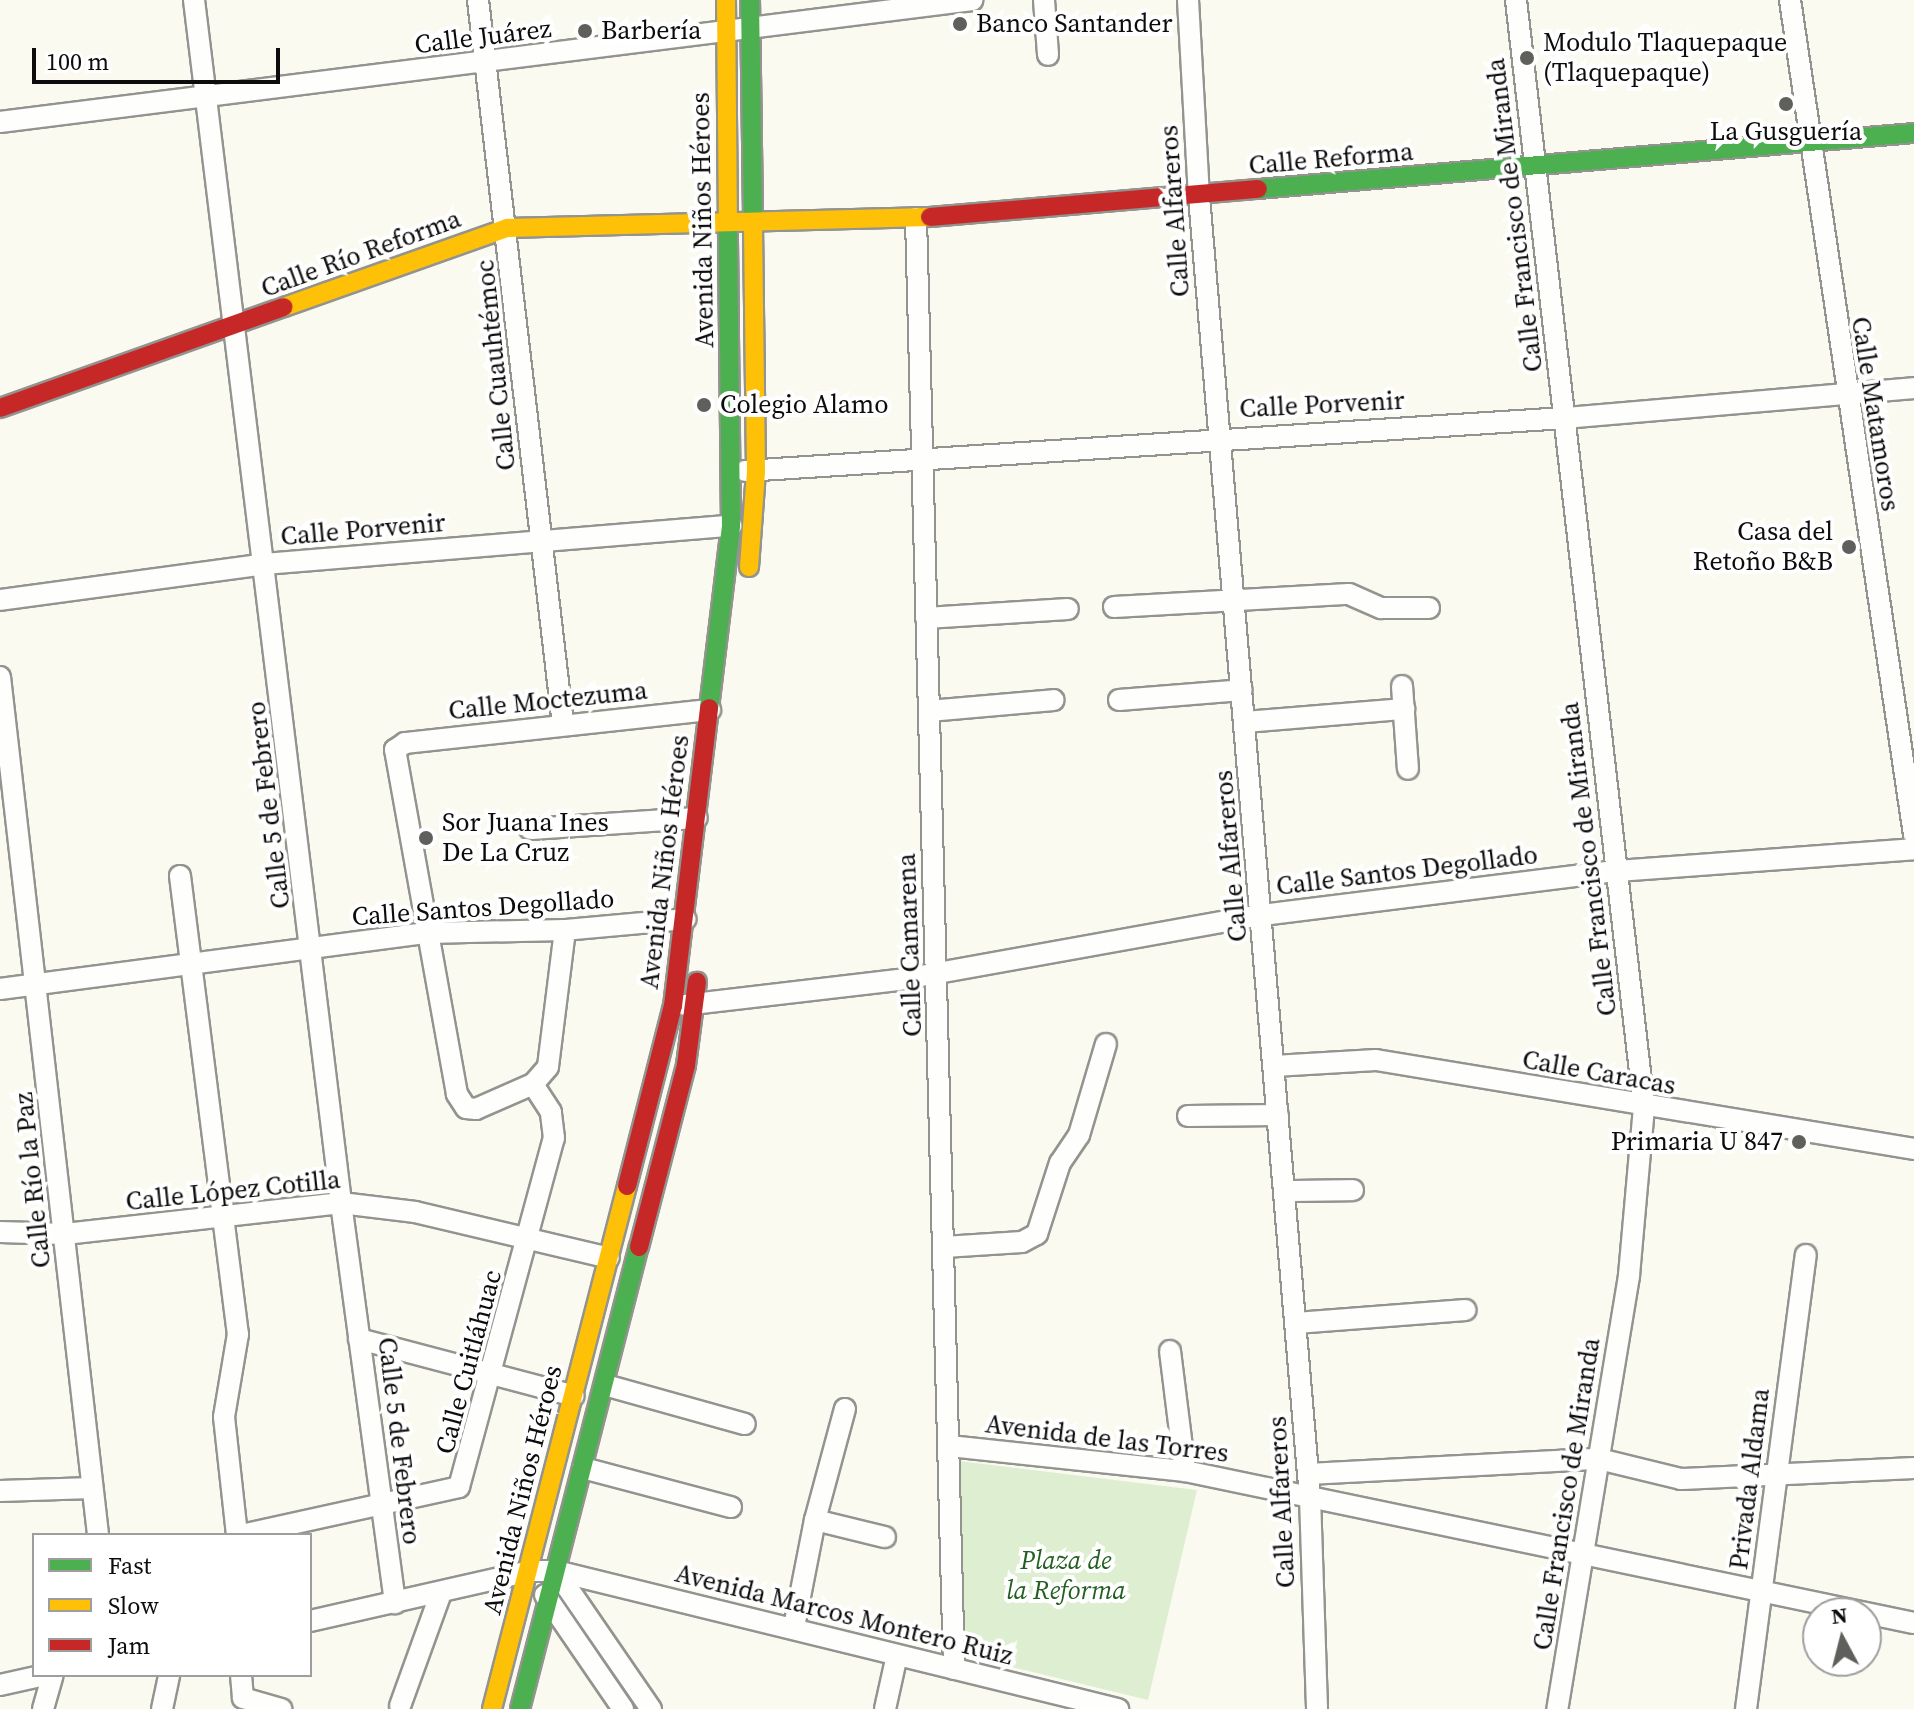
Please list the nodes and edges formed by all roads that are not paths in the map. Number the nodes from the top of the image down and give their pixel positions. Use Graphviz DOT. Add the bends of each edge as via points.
graph roads {
  1 [pos="194,0"];
  2 [pos="478,0"];
  3 [pos="726,0"];
  4 [pos="750,0"];
  5 [pos="972,0"];
  6 [pos="1044,0"];
  7 [pos="1188,0"];
  8 [pos="1516,0"];
  9 [pos="1790,0"];
  10 [pos="750,31"];
  11 [pos="726,34"];
  12 [pos="1048,55"];
  13 [pos="486,64"];
  14 [pos="204,97"];
  15 [pos="0,122"];
  16 [pos="1914,133"];
  17 [pos="1808,141"];
  18 [pos="1536,168"];
  19 [pos="1199,197"];
  20 [pos="916,218"];
  21 [pos="729,223"];
  22 [pos="752,223"];
  23 [pos="507,228"];
  24 [pos="235,327"];
  25 [pos="1914,388"];
  26 [pos="1845,393"];
  27 [pos="0,408"];
  28 [pos="1565,418"];
  29 [pos="1219,437"];
  30 [pos="921,457"];
  31 [pos="756,471"];
  32 [pos="733,472"];
  33 [pos="731,526"];
  34 [pos="542,542"];
  35 [pos="265,564"];
  36 [pos="747,584"];
  37 [pos="0,600"];
  38 [pos="1234,601"];
  39 [pos="1114,607"];
  40 [pos="1429,608"];
  41 [pos="1068,609"];
  42 [pos="926,618"];
  43 [pos="0,677"];
  44 [pos="1402,686"];
  45 [pos="1242,690"];
  46 [pos="1054,700"];
  47 [pos="1119,700"];
  48 [pos="1404,709"];
  49 [pos="710,710"];
  50 [pos="929,711"];
  51 [pos="1245,722"];
  52 [pos="563,725"];
  53 [pos="1408,769"];
  54 [pos="697,818"];
  55 [pos="530,829"];
  56 [pos="1914,835"];
  57 [pos="1914,849"];
  58 [pos="1617,871"];
  59 [pos="180,876"];
  60 [pos="1262,915"];
  61 [pos="685,919"];
  62 [pos="565,930"];
  63 [pos="428,933"];
  64 [pos="312,947"];
  65 [pos="701,956"];
  66 [pos="192,961"];
  67 [pos="936,969"];
  68 [pos="38,984"];
  69 [pos="0,989"];
  70 [pos="695,1003"];
  71 [pos="673,1006"];
  72 [pos="1106,1044"];
  73 [pos="1274,1066"];
  74 [pos="533,1084"];
  75 [pos="1644,1107"];
  76 [pos="1278,1115"];
  77 [pos="1188,1116"];
  78 [pos="1914,1149"];
  79 [pos="1353,1190"];
  80 [pos="1285,1191"];
  81 [pos="341,1203"];
  82 [pos="224,1216"];
  83 [pos="0,1232"];
  84 [pos="65,1234"];
  85 [pos="530,1236"];
  86 [pos="944,1247"];
  87 [pos="1806,1255"];
  88 [pos="609,1258"];
  89 [pos="1466,1310"];
  90 [pos="1296,1323"];
  91 [pos="359,1339"];
  92 [pos="1170,1351"];
  93 [pos="494,1373"];
  94 [pos="605,1385"];
  95 [pos="574,1396"];
  96 [pos="845,1409"];
  97 [pos="745,1424"];
  98 [pos="950,1446"];
  99 [pos="1599,1459"];
  100 [pos="583,1468"];
  101 [pos="1914,1468"];
  102 [pos="1185,1471"];
  103 [pos="1774,1471"];
  104 [pos="1308,1474"];
  105 [pos="92,1488"];
  106 [pos="0,1491"];
  107 [pos="1310,1497"];
  108 [pos="379,1506"];
  109 [pos="731,1507"];
  110 [pos="815,1520"];
  111 [pos="98,1533"];
  112 [pos="239,1533"];
  113 [pos="249,1533"];
  114 [pos="885,1537"];
  115 [pos="1583,1553"];
  116 [pos="530,1571"];
  117 [pos="556,1571"];
  118 [pos="1763,1591"];
  119 [pos="441,1593"];
  120 [pos="549,1600"];
  121 [pos="395,1603"];
  122 [pos="312,1621"];
  123 [pos="1914,1623"];
  124 [pos="794,1627"];
  125 [pos="897,1655"];
  126 [pos="954,1669"];
  127 [pos="36,1677"];
  128 [pos="52,1677"];
  129 [pos="169,1677"];
  130 [pos="241,1677"];
  131 [pos="0,1685"];
  132 [pos="400,1706"];
  133 [pos="43,1709"];
  134 [pos="162,1709"];
  135 [pos="281,1709"];
  136 [pos="492,1709"];
  137 [pos="520,1709"];
  138 [pos="623,1709"];
  139 [pos="651,1709"];
  140 [pos="885,1709"];
  141 [pos="1118,1709"];
  142 [pos="1317,1709"];
  143 [pos="1557,1709"];
  144 [pos="1746,1709"];
  1 -- 14 [label="street, Calle 5 de Febrero"];
  2 -- 13 [label="street, Calle Cuauhtémoc"];
  3 -- 11 [label="main road, Avenida Niños Héroes"];
  4 -- 10 [label="main road, Avenida Niños Héroes"];
  5 -- 10 [label="street, Calle Juárez"];
  6 -- 12 [label="street"];
  7 -- 19 [label="street, Calle Alfareros"];
  8 -- 18 [label="street, Calle Francisco de Miranda"];
  9 -- 17 [label="street, Calle Matamoros"];
  10 -- 11 [label="street, Calle Juárez"];
  10 -- 22 [label="main road, Avenida Niños Héroes"];
  11 -- 13 [label="street, Calle Juárez"];
  11 -- 21 [label="main road, Avenida Niños Héroes"];
  13 -- 14 [label="street, Calle Juárez"];
  13 -- 23 [label="street, Calle Cuauhtémoc"];
  14 -- 15 [label="street, Calle Juárez"];
  14 -- 24 [label="street, Calle 5 de Febrero"];
  16 -- 17 [label="main road, Calle Reforma"];
  17 -- 18 [label="main road, Calle Reforma"];
  17 -- 26 [label="street, Calle Matamoros"];
  18 -- 19 [label="main road, Calle Reforma"];
  18 -- 28 [label="street, Calle Francisco de Miranda"];
  19 -- 20 [label="main road, Calle Reforma"];
  19 -- 29 [label="street, Calle Alfareros"];
  20 -- 22 [label="main road, Calle Reforma"];
  20 -- 30 [label="street, Calle Camarena"];
  21 -- 22 [label="main road, Calle Río Reforma"];
  21 -- 23 [label="main road, Calle Río Reforma"];
  21 -- 32 [label="main road, Avenida Niños Héroes"];
  22 -- 31 [label="main road, Avenida Niños Héroes"];
  23 -- 24 [label="main road, Calle Río Reforma"];
  23 -- 34 [label="street, Calle Cuauhtémoc"];
  24 -- 27 [label="main road, Calle Río Reforma"];
  24 -- 35 [label="street, Calle 5 de Febrero"];
  25 -- 26 [label="street, Calle Porvenir"];
  26 -- 28 [label="street, Calle Porvenir"];
  26 -- 56 [label="street, Calle Matamoros"];
  28 -- 29 [label="street, Calle Porvenir"];
  28 -- 58 [label="street, Calle Francisco de Miranda"];
  29 -- 30 [label="street, Calle Porvenir"];
  29 -- 38 [label="street, Calle Alfareros"];
  30 -- 31 [label="street, Calle Porvenir"];
  30 -- 42 [label="street, Calle Camarena"];
  31 -- 32 [label="street, Calle Porvenir"];
  31 -- 36 [label="main road, Avenida Niños Héroes"];
  32 -- 33 [label="main road, Avenida Niños Héroes"];
  33 -- 34 [label="street, Calle Porvenir"];
  33 -- 49 [label="main road, Avenida Niños Héroes"];
  34 -- 35 [label="street, Calle Porvenir"];
  34 -- 52 [label="street, Calle Cuauhtémoc"];
  35 -- 37 [label="street, Calle Porvenir"];
  35 -- 64 [label="street, Calle 5 de Febrero"];
  38 -- 39 [label="street"];
  38 -- 40 [label="street" via="1349,594 1381,608"];
  38 -- 45 [label="street, Calle Alfareros"];
  41 -- 42 [label="street"];
  42 -- 50 [label="street, Calle Camarena"];
  43 -- 68 [label="street, Calle Río la Paz"];
  44 -- 48 [label="street"];
  45 -- 47 [label="street"];
  45 -- 51 [label="street, Calle Alfareros"];
  46 -- 50 [label="street"];
  48 -- 51 [label="street"];
  48 -- 53 [label="street"];
  49 -- 52 [label="street, Calle Moctezuma"];
  49 -- 54 [label="main road, Avenida Niños Héroes"];
  50 -- 67 [label="street, Calle Camarena"];
  51 -- 60 [label="street, Calle Alfareros"];
  52 -- 63 [label="street, Calle Moctezuma" via="405,743 395,750"];
  54 -- 55 [label="street"];
  54 -- 61 [label="main road, Avenida Niños Héroes"];
  57 -- 58 [label="street, Calle Santos Degollado"];
  58 -- 60 [label="street, Calle Santos Degollado"];
  58 -- 75 [label="street, Calle Francisco de Miranda"];
  59 -- 66 [label="street"];
  60 -- 67 [label="street, Calle Santos Degollado"];
  60 -- 73 [label="street, Calle Alfareros"];
  61 -- 62 [label="street, Calle Santos Degollado"];
  61 -- 71 [label="main road, Avenida Niños Héroes"];
  62 -- 63 [label="street, Calle Santos Degollado"];
  62 -- 74 [label="street" via="548,1067"];
  63 -- 64 [label="street, Calle Santos Degollado"];
  63 -- 74 [label="street" via="460,1102 476,1109"];
  64 -- 66 [label="street, Calle Santos Degollado"];
  64 -- 81 [label="street, Calle 5 de Febrero"];
  65 -- 70 [label="main road, Avenida Niños Héroes"];
  66 -- 68 [label="street, Calle Santos Degollado"];
  66 -- 82 [label="street"];
  67 -- 70 [label="street, Calle Santos Degollado" via="899,980"];
  67 -- 86 [label="street, Calle Camarena"];
  68 -- 69 [label="street, Calle Santos Degollado"];
  68 -- 84 [label="street, Calle Río la Paz"];
  70 -- 71 [label="street, Calle Santos Degollado"];
  70 -- 94 [label="main road, Avenida Niños Héroes" via="686,1065"];
  71 -- 88 [label="main road, Avenida Niños Héroes"];
  72 -- 86 [label="street" via="1079,1135 1060,1163 1037,1234 1022,1242"];
  73 -- 75 [label="street, Calle Caracas" via="1376,1060"];
  73 -- 76 [label="street, Calle Alfareros"];
  74 -- 85 [label="street, Calle Cuitláhuac" via="555,1125"];
  75 -- 78 [label="street, Calle Caracas"];
  75 -- 99 [label="street, Calle Francisco de Miranda" via="1629,1276"];
  76 -- 77 [label="street"];
  76 -- 80 [label="street, Calle Alfareros"];
  79 -- 80 [label="street"];
  80 -- 90 [label="street, Calle Alfareros"];
  81 -- 82 [label="street, Calle López Cotilla"];
  81 -- 85 [label="street, Calle López Cotilla"];
  81 -- 91 [label="street, Calle 5 de Febrero"];
  82 -- 84 [label="street, Calle López Cotilla"];
  82 -- 112 [label="street" via="238,1334 224,1417"];
  83 -- 84 [label="street, Calle López Cotilla"];
  84 -- 105 [label="street, Calle Río la Paz"];
  85 -- 88 [label="street, Calle López Cotilla"];
  85 -- 93 [label="street, Calle Cuitláhuac"];
  86 -- 98 [label="street, Calle Camarena"];
  87 -- 103 [label="street, Privada Aldama"];
  88 -- 95 [label="main road, Avenida Niños Héroes"];
  89 -- 90 [label="street"];
  90 -- 104 [label="street, Calle Alfareros"];
  91 -- 93 [label="street"];
  91 -- 108 [label="street, Calle 5 de Febrero"];
  92 -- 102 [label="street"];
  93 -- 95 [label="street"];
  93 -- 108 [label="street, Calle Cuitláhuac" via="459,1487"];
  94 -- 97 [label="street"];
  94 -- 100 [label="main road, Avenida Niños Héroes"];
  95 -- 116 [label="main road, Avenida Niños Héroes"];
  96 -- 110 [label="street"];
  98 -- 102 [label="street, Avenida de las Torres"];
  98 -- 126 [label="street, Calle Camarena"];
  99 -- 103 [label="street" via="1681,1479"];
  99 -- 104 [label="street"];
  99 -- 115 [label="street, Calle Francisco de Miranda"];
  100 -- 109 [label="street"];
  100 -- 117 [label="main road, Avenida Niños Héroes"];
  101 -- 103 [label="street"];
  102 -- 107 [label="street, Avenida de las Torres"];
  103 -- 118 [label="street, Privada Aldama"];
  104 -- 107 [label="street, Calle Alfareros"];
  105 -- 106 [label="street"];
  105 -- 111 [label="street, Calle Río la Paz"];
  107 -- 115 [label="street, Avenida de las Torres"];
  107 -- 142 [label="street, Calle Alfareros"];
  108 -- 113 [label="street, Calle Cuitláhuac"];
  108 -- 121 [label="street, Calle 5 de Febrero"];
  110 -- 114 [label="street"];
  110 -- 124 [label="street"];
  115 -- 118 [label="street, Avenida de las Torres"];
  115 -- 143 [label="street, Calle Francisco de Miranda"];
  116 -- 117 [label="street, Avenida Marcos Montero Ruiz"];
  116 -- 119 [label="street, Avenida Marcos Montero Ruiz"];
  116 -- 120 [label="street"];
  116 -- 136 [label="main road, Avenida Niños Héroes"];
  117 -- 120 [label="main road, Avenida Niños Héroes"];
  117 -- 124 [label="street, Avenida Marcos Montero Ruiz"];
  117 -- 139 [label="street"];
  118 -- 123 [label="street, Avenida de las Torres"];
  118 -- 144 [label="street, Privada Aldama"];
  119 -- 121 [label="street, Avenida Marcos Montero Ruiz"];
  119 -- 132 [label="street"];
  120 -- 137 [label="main road, Avenida Niños Héroes"];
  120 -- 138 [label="street"];
  121 -- 122 [label="street, Avenida Marcos Montero Ruiz"];
  124 -- 125 [label="street, Avenida Marcos Montero Ruiz"];
  125 -- 126 [label="street, Avenida Marcos Montero Ruiz"];
  125 -- 140 [label="street"];
  126 -- 141 [label="street, Avenida Marcos Montero Ruiz"];
  127 -- 131 [label="street"];
  128 -- 133 [label="street"];
  129 -- 134 [label="street"];
  130 -- 135 [label="street" via="243,1698"];
}
